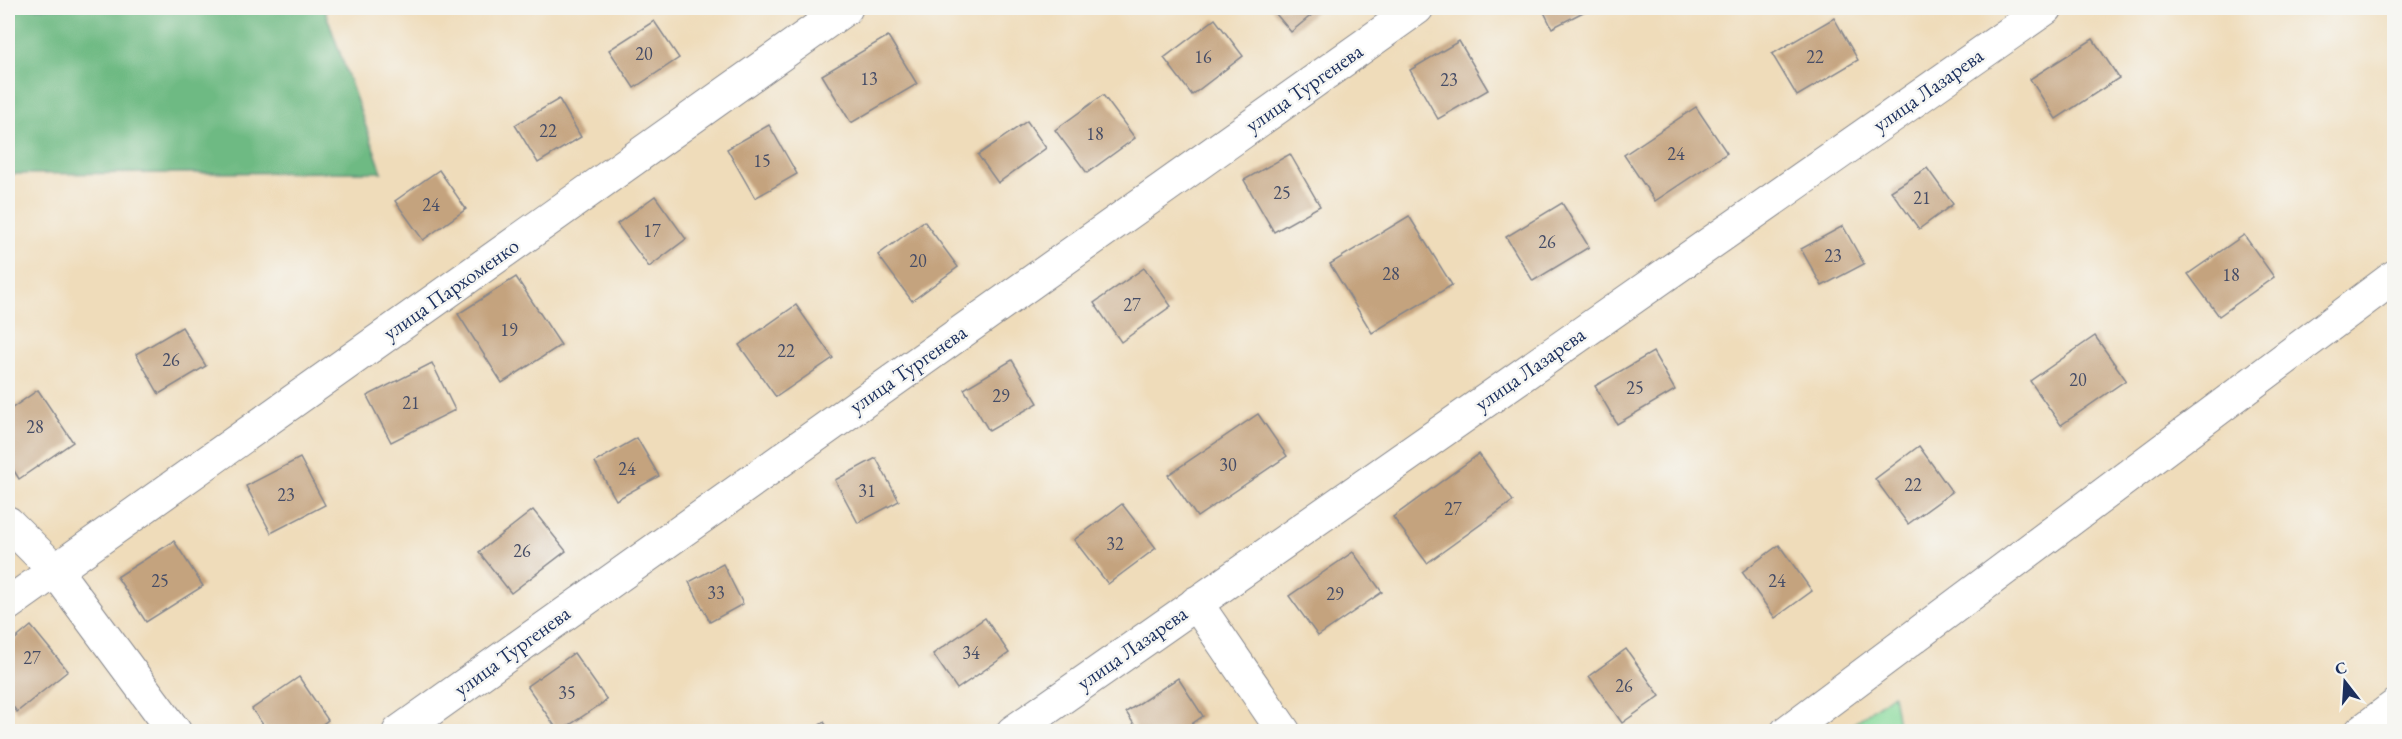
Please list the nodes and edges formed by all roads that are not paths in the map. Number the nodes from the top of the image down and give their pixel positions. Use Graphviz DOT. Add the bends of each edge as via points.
graph roads {
  1 [pos="846,8"];
  2 [pos="1417,8"];
  3 [pos="2046,8"];
  4 [pos="2394,277"];
  5 [pos="8,523"];
  6 [pos="55,570"];
  7 [pos="1196,603"];
  8 [pos="8,604"];
  9 [pos="2394,707"];
  10 [pos="175,732"];
  11 [pos="399,732"];
  12 [pos="1013,732"];
  13 [pos="1284,732"];
  14 [pos="1787,732"];
  15 [pos="2361,732"];
  1 -- 6 [label="street, улица Пархоменко"];
  2 -- 11 [label="street, улица Тургенева"];
  3 -- 7 [label="street, улица Лазарева"];
  4 -- 14 [label="street"];
  5 -- 6 [label="street"];
  6 -- 8 [label="street, улица Пархоменко"];
  6 -- 10 [label="street"];
  7 -- 12 [label="street, улица Лазарева"];
  7 -- 13 [label="street"];
  9 -- 15 [label="street"];
}
